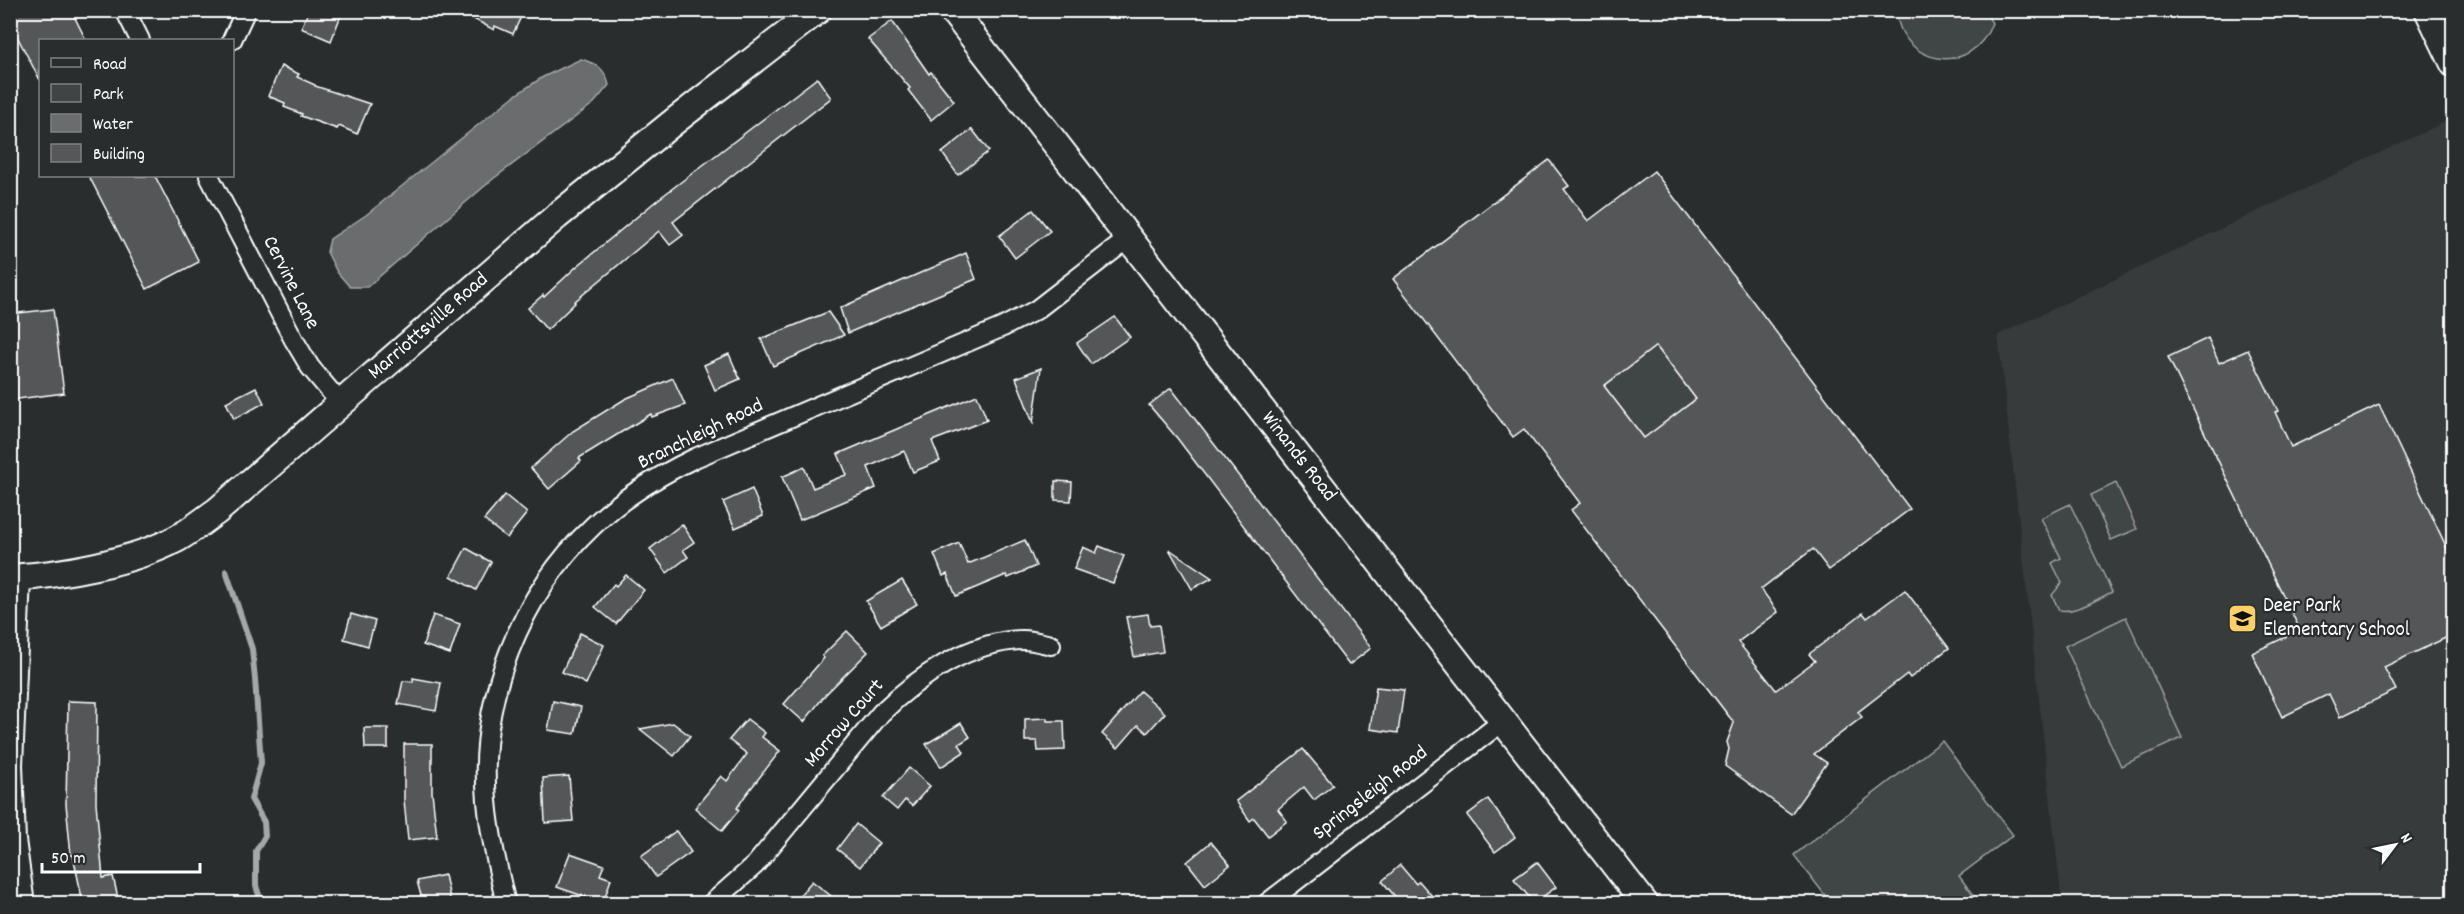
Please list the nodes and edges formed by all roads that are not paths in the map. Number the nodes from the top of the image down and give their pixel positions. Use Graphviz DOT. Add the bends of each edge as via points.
graph roads {
  1 [pos="125,10"];
  2 [pos="246,10"];
  3 [pos="818,10"];
  4 [pos="952,10"];
  5 [pos="2428,10"];
  6 [pos="140,39"];
  7 [pos="232,39"];
  8 [pos="2454,64"];
  9 [pos="210,177"];
  10 [pos="1129,238"];
  11 [pos="341,404"];
  12 [pos="16,578"];
  13 [pos="1051,645"];
  14 [pos="1503,720"];
  15 [pos="25,903"];
  16 [pos="506,903"];
  17 [pos="711,903"];
  18 [pos="1266,903"];
  19 [pos="1646,903"];
  1 -- 6 [label="street"];
  2 -- 7 [label="street"];
  3 -- 11 [label="street, Marriottsville Road" via="557,216"];
  4 -- 10 [label="street, Winands Road"];
  5 -- 8 [label="street"];
  9 -- 11 [label="street, Cervine Lane" via="294,340 310,367"];
  10 -- 14 [label="street, Winands Road"];
  10 -- 16 [label="street, Branchleigh Road" via="1036,310 1003,327 658,476 625,498 566,555 522,622 503,665 493,705 487,799"];
  11 -- 12 [label="street, Marriottsville Road" via="217,511 178,537 142,553 99,565"];
  12 -- 15 [label="street" via="13,765 16,840"];
  13 -- 17 [label="street, Morrow Court" via="1025,640 998,642 934,670 903,692 881,713 755,865"];
  14 -- 18 [label="street, Springsleigh Road"];
  14 -- 19 [label="street, Winands Road"];
}
